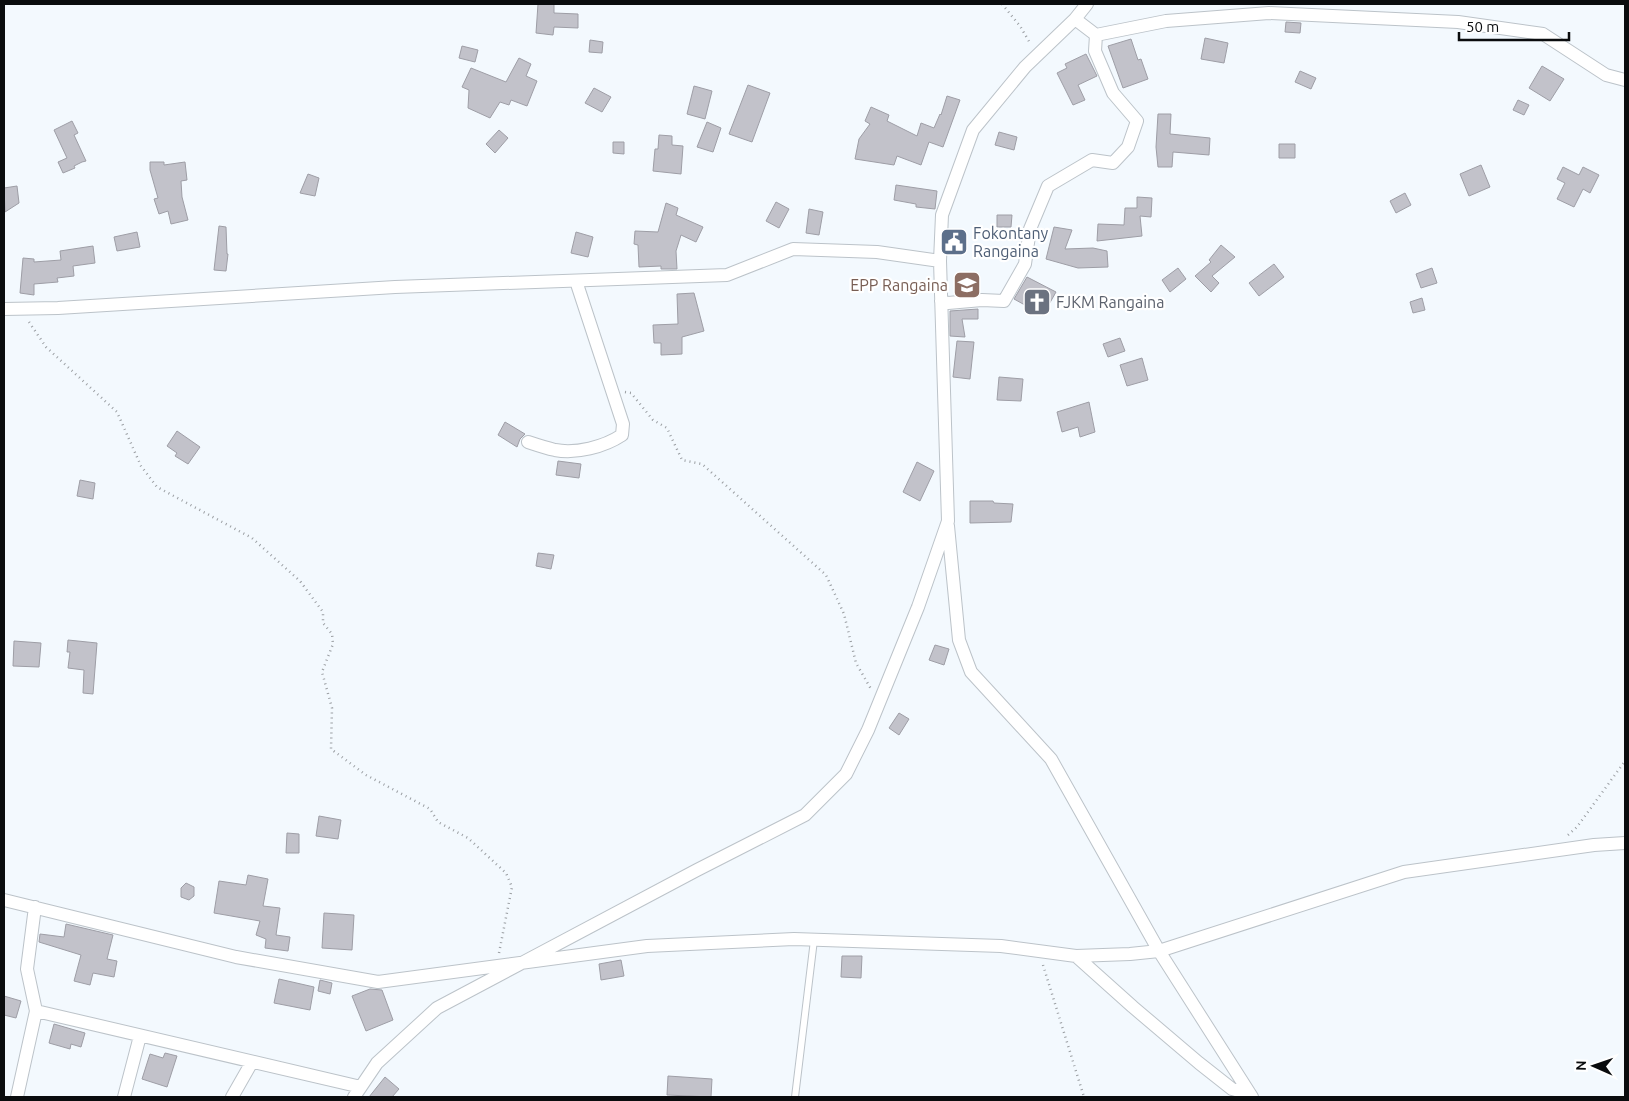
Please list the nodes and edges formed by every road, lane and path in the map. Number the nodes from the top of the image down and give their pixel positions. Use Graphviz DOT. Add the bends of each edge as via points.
graph roads {
  1 [pos="1002,4"];
  2 [pos="1087,4"];
  3 [pos="1076,19"];
  4 [pos="1096,35"];
  5 [pos="1037,56"];
  6 [pos="1625,80"];
  7 [pos="940,261"];
  8 [pos="576,281"];
  9 [pos="941,301"];
  10 [pos="4,309"];
  11 [pos="20,309"];
  12 [pos="611,390"];
  13 [pos="528,442"];
  14 [pos="948,521"];
  15 [pos="879,703"];
  16 [pos="1625,761"];
  17 [pos="1625,843"];
  18 [pos="1548,852"];
  19 [pos="4,900"];
  20 [pos="35,907"];
  21 [pos="814,940"];
  22 [pos="1158,950"];
  23 [pos="1039,951"];
  24 [pos="1076,956"];
  25 [pos="518,965"];
  26 [pos="497,967"];
  27 [pos="36,1011"];
  28 [pos="140,1036"];
  29 [pos="252,1062"];
  30 [pos="357,1092"];
  31 [pos="1251,1096"];
  32 [pos="17,1097"];
  33 [pos="124,1097"];
  34 [pos="232,1097"];
  35 [pos="795,1097"];
  36 [pos="1084,1097"];
  1 -- 5 [label="path" via="1020,26"];
  2 -- 3 [label="street"];
  3 -- 4 [label="street"];
  3 -- 5 [label="street"];
  4 -- 6 [label="street" via="1166,21 1269,13 1458,22 1543,34 1606,76"];
  4 -- 9 [label="street" via="1095,51 1113,93 1136,121 1128,146 1113,163 1092,160 1048,186 1030,229 1025,264 1004,301"];
  5 -- 7 [label="street" via="973,130 942,216"];
  7 -- 8 [label="street" via="877,252 793,249 728,275"];
  7 -- 9 [label="street"];
  8 -- 11 [label="street"];
  8 -- 12 [label="street"];
  9 -- 14 [label="street"];
  10 -- 11 [label="street"];
  11 -- 26 [label="path" via="46,347 117,412 141,466 158,487 252,538 300,581 323,612 323,624 332,634 333,644 322,672 332,708 331,749 366,775 430,808 438,822 468,838 506,873 512,887"];
  12 -- 13 [label="street" via="623,424 622,435 617,439 573,451 555,450"];
  12 -- 15 [label="path" via="631,393 653,420 667,428 682,460 702,464 826,575 844,614 856,664"];
  14 -- 15 [label="street"];
  14 -- 22 [label="street" via="959,640 971,672 1051,759"];
  15 -- 25 [label="street" via="846,774 805,815"];
  16 -- 18 [label="path" via="1577,828"];
  17 -- 18 [label="street"];
  18 -- 22 [label="street" via="1404,872"];
  19 -- 20 [label="street"];
  20 -- 26 [label="street" via="236,957 378,982"];
  20 -- 27 [label="street" via="27,969"];
  21 -- 23 [label="street" via="1001,946"];
  21 -- 25 [label="street" via="647,946"];
  21 -- 35 [label="lane"];
  22 -- 24 [label="street"];
  22 -- 31 [label="street"];
  23 -- 24 [label="street"];
  23 -- 36 [label="path"];
  24 -- 31 [label="street" via="1199,1063 1232,1089"];
  25 -- 26 [label="street"];
  25 -- 30 [label="street" via="437,1008 377,1063"];
  27 -- 28 [label="street"];
  27 -- 32 [label="street"];
  28 -- 29 [label="street"];
  28 -- 33 [label="street"];
  29 -- 30 [label="street"];
  29 -- 34 [label="street"];
}
